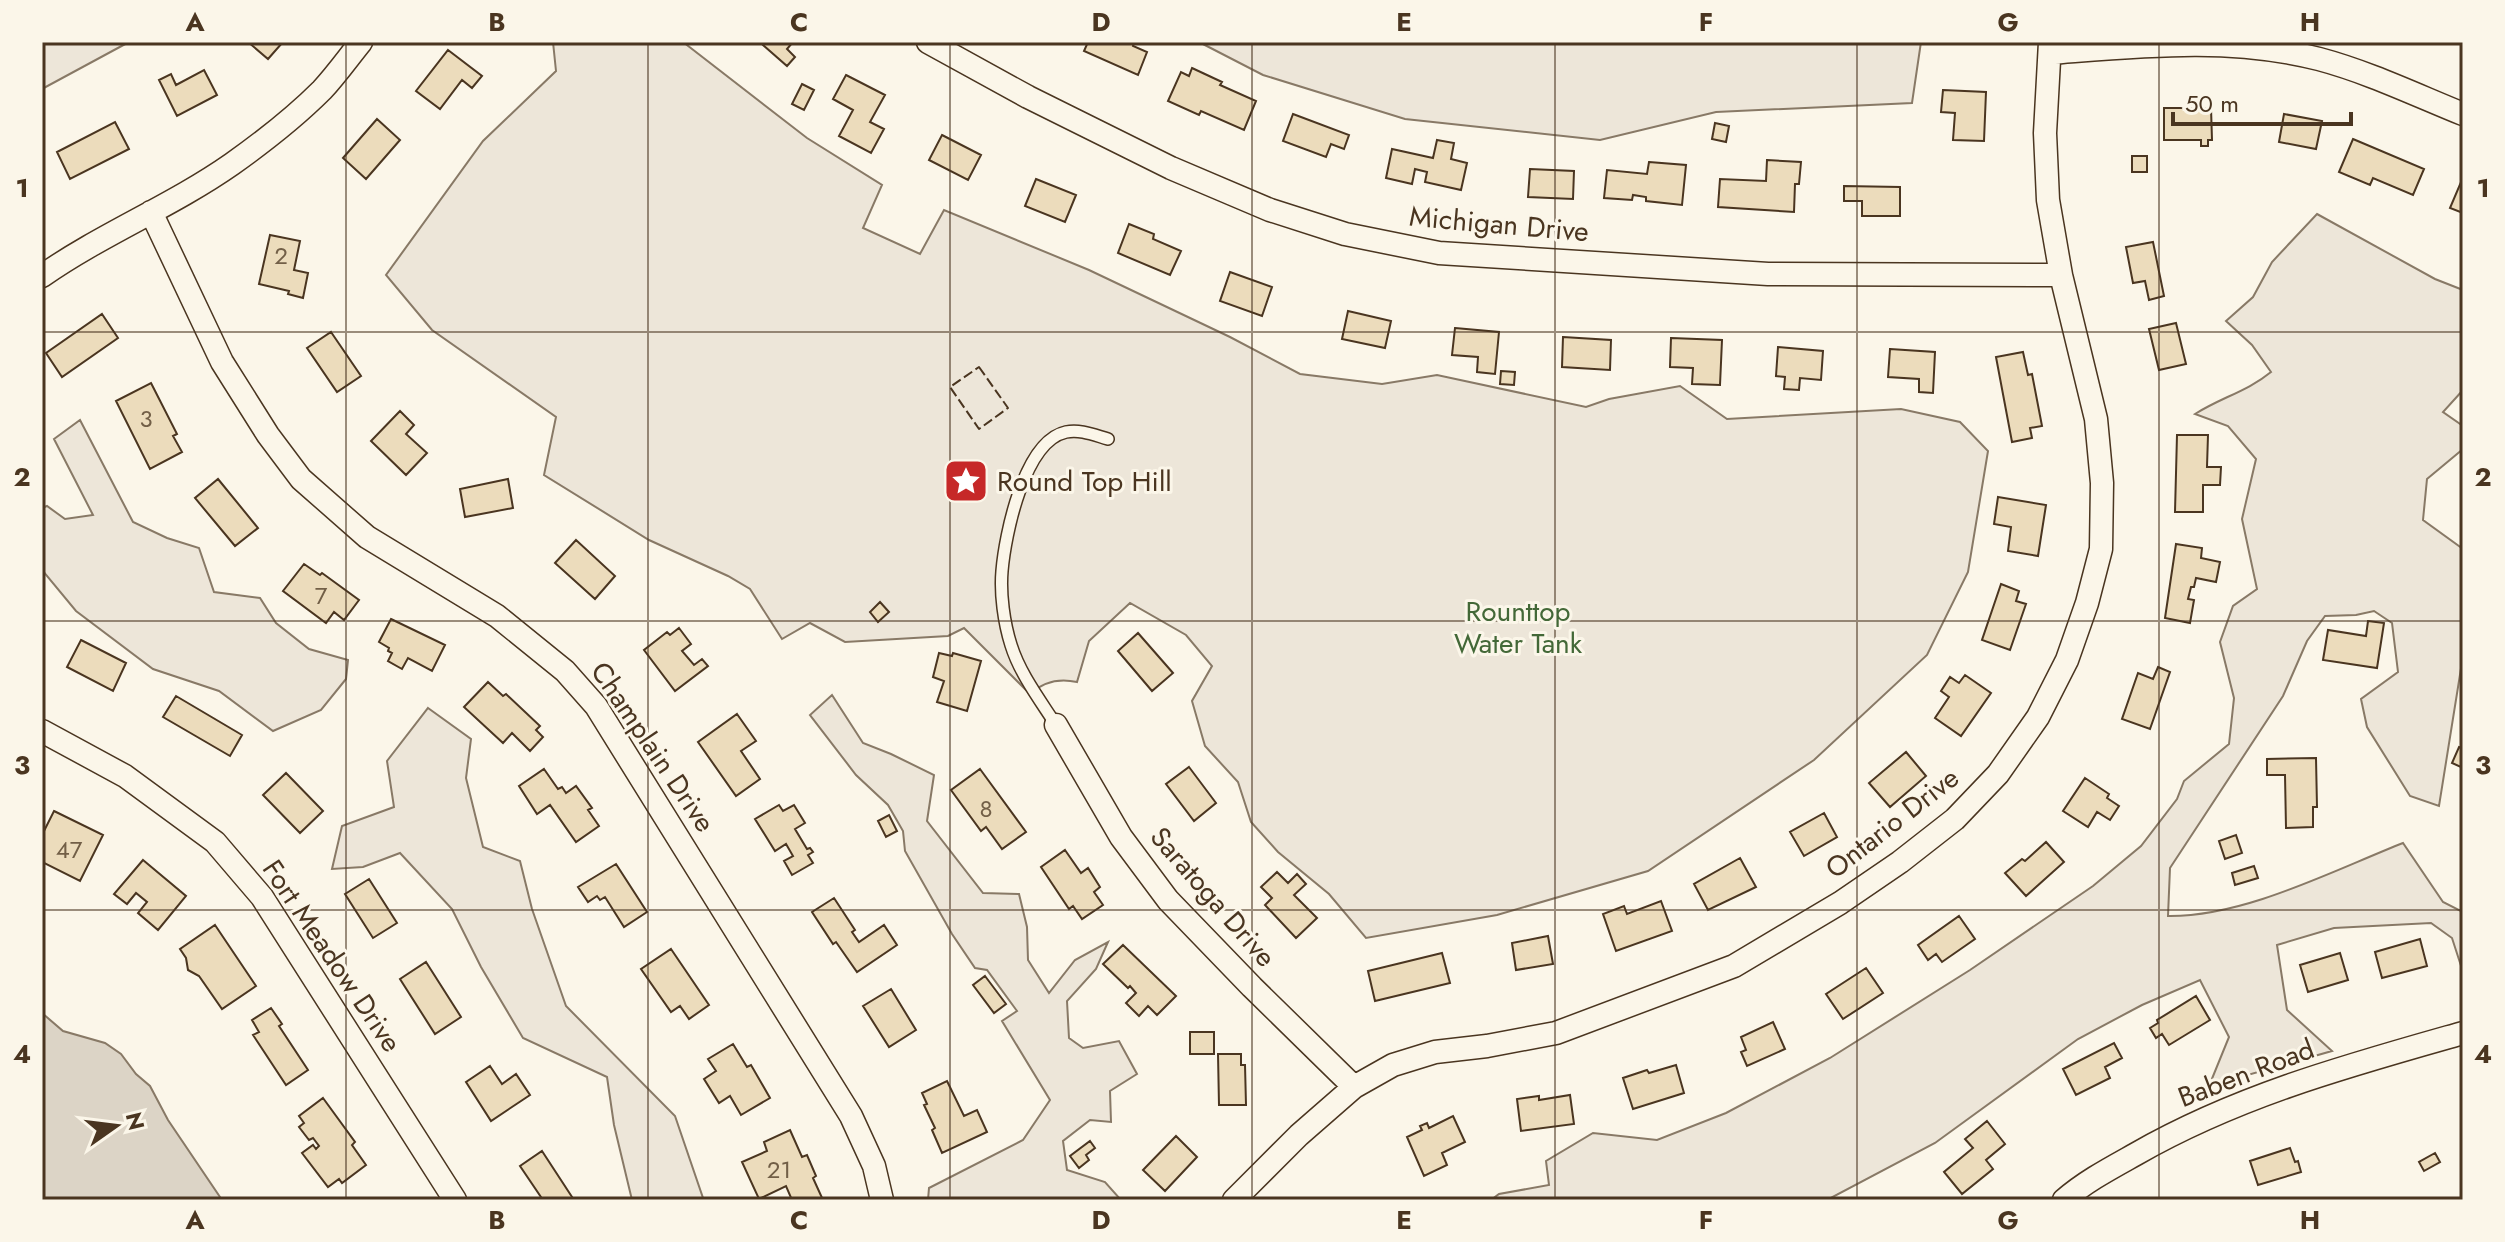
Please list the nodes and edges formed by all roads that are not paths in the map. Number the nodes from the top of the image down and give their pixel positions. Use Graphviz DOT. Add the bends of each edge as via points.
graph roads {
  1 [pos="361,42"];
  2 [pos="928,42"];
  3 [pos="2050,48"];
  4 [pos="2463,114"];
  5 [pos="151,212"];
  6 [pos="2061,275"];
  7 [pos="42,276"];
  8 [pos="1108,439"];
  9 [pos="1056,725"];
  10 [pos="42,731"];
  11 [pos="2463,1033"];
  12 [pos="1354,1087"];
  13 [pos="455,1200"];
  14 [pos="882,1200"];
  15 [pos="1234,1200"];
  16 [pos="2064,1200"];
  1 -- 5 [label="street" via="323,89 280,126 231,164"];
  2 -- 6 [label="street, Michigan Drive" via="1171,168 1270,210 1345,234 1439,253 1768,274"];
  3 -- 4 [label="street" via="2226,44 2277,51 2320,59"];
  3 -- 6 [label="street, Ontario Drive" via="2048,200"];
  5 -- 7 [label="street"];
  5 -- 14 [label="street, Champlain Drive" via="222,362 301,479 367,537 497,616 565,671 596,706 851,1116 874,1166"];
  6 -- 12 [label="street, Ontario Drive" via="2096,419 2101,549 2067,660 2038,717 1998,774 1955,819 1900,862 1734,966 1556,1033 1435,1052 1393,1065"];
  8 -- 9 [label="lane" via="1080,431 1062,433 1043,445 1021,484 1006,535 1002,574 1011,644"];
  9 -- 12 [label="street, Saratoga Drive" via="1121,837 1168,900"];
  10 -- 13 [label="street, Fort Meadow Drive" via="125,776 215,842 262,897"];
  11 -- 16 [label="street, Baben Road" via="2231,1106 2159,1141"];
  12 -- 15 [label="street, Ontario Drive"];
}
